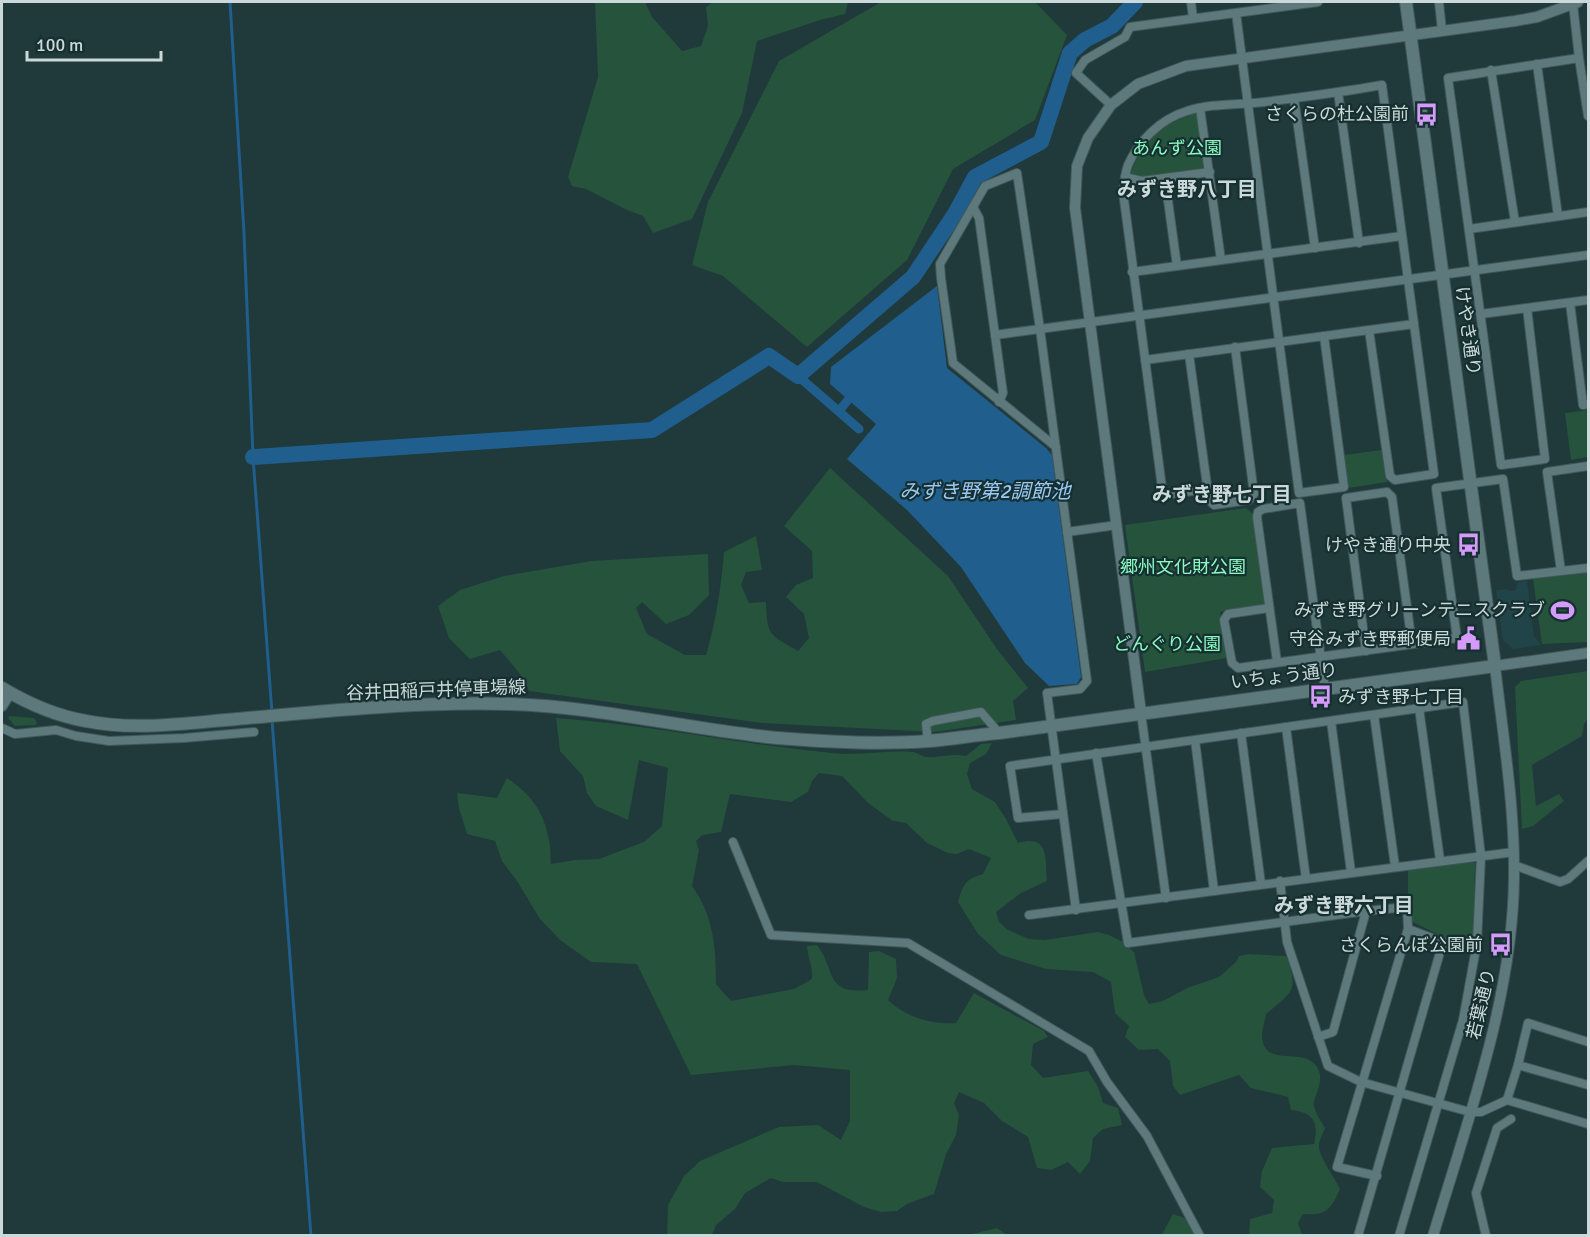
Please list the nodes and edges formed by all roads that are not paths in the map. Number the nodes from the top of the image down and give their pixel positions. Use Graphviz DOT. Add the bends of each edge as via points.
graph roads {
  1 [pos="1191,2"];
  2 [pos="1318,2"];
  3 [pos="1406,2"];
  4 [pos="1439,2"];
  5 [pos="1576,3"];
  6 [pos="1236,13"];
  7 [pos="1194,18"];
  8 [pos="1442,31"];
  9 [pos="1410,36"];
  10 [pos="1579,58"];
  11 [pos="1243,59"];
  12 [pos="1537,64"];
  13 [pos="1491,70"];
  14 [pos="1338,92"];
  15 [pos="1294,98"];
  16 [pos="1249,104"];
  17 [pos="1111,105"];
  18 [pos="1200,108"];
  19 [pos="1588,116"];
  20 [pos="1210,172"];
  21 [pos="1125,177"];
  22 [pos="1165,179"];
  23 [pos="973,207"];
  24 [pos="1588,212"];
  25 [pos="1558,216"];
  26 [pos="1515,222"];
  27 [pos="1469,229"];
  28 [pos="1402,236"];
  29 [pos="1359,243"];
  30 [pos="1315,248"];
  31 [pos="1268,254"];
  32 [pos="1588,255"];
  33 [pos="1221,260"];
  34 [pos="1177,266"];
  35 [pos="1474,270"];
  36 [pos="1132,272"];
  37 [pos="1442,275"];
  38 [pos="1408,279"];
  39 [pos="1274,297"];
  40 [pos="1588,300"];
  41 [pos="1570,303"];
  42 [pos="1527,308"];
  43 [pos="1481,314"];
  44 [pos="1138,316"];
  45 [pos="1091,323"];
  46 [pos="1414,324"];
  47 [pos="1040,329"];
  48 [pos="1369,330"];
  49 [pos="995,335"];
  50 [pos="1324,336"];
  51 [pos="1279,342"];
  52 [pos="1235,347"];
  53 [pos="1189,354"];
  54 [pos="1145,360"];
  55 [pos="999,402"];
  56 [pos="1588,404"];
  57 [pos="1056,447"];
  58 [pos="1588,466"];
  59 [pos="1470,483"];
  60 [pos="1207,489"];
  61 [pos="1117,525"];
  62 [pos="1067,532"];
  63 [pos="1588,568"];
  64 [pos="1561,571"];
  65 [pos="1269,608"];
  66 [pos="1412,644"];
  67 [pos="1366,651"];
  68 [pos="1588,653"];
  69 [pos="1322,657"];
  70 [pos="1277,662"];
  71 [pos="1494,666"];
  72 [pos="1326,689"];
  73 [pos="6,690"];
  74 [pos="2,706"];
  75 [pos="1419,708"];
  76 [pos="1141,713"];
  77 [pos="1374,715"];
  78 [pos="1331,721"];
  79 [pos="1052,726"];
  80 [pos="1286,727"];
  81 [pos="2,728"];
  82 [pos="254,732"];
  83 [pos="999,733"];
  84 [pos="1241,733"];
  85 [pos="985,734"];
  86 [pos="1195,740"];
  87 [pos="928,741"];
  88 [pos="1146,746"];
  89 [pos="1096,753"];
  90 [pos="1056,758"];
  91 [pos="1063,814"];
  92 [pos="733,842"];
  93 [pos="1514,852"];
  94 [pos="1481,856"];
  95 [pos="1440,860"];
  96 [pos="1588,861"];
  97 [pos="1514,865"];
  98 [pos="1395,866"];
  99 [pos="1351,872"];
  100 [pos="1306,879"];
  101 [pos="1280,881"];
  102 [pos="1261,884"];
  103 [pos="1214,891"];
  104 [pos="1166,898"];
  105 [pos="1122,904"];
  106 [pos="1076,910"];
  107 [pos="1366,911"];
  108 [pos="1029,915"];
  109 [pos="1285,922"];
  110 [pos="1408,928"];
  111 [pos="1443,942"];
  112 [pos="1476,949"];
  113 [pos="1318,1037"];
  114 [pos="1588,1042"];
  115 [pos="1518,1065"];
  116 [pos="1361,1082"];
  117 [pos="1588,1085"];
  118 [pos="1398,1092"];
  119 [pos="1507,1100"];
  120 [pos="1438,1102"];
  121 [pos="1470,1112"];
  122 [pos="1510,1119"];
  123 [pos="1588,1124"];
  124 [pos="1377,1176"];
  125 [pos="1200,1236"];
  126 [pos="1358,1236"];
  127 [pos="1399,1236"];
  128 [pos="1433,1236"];
  129 [pos="1486,1236"];
  1 -- 7 [label="street"];
  2 -- 6 [label="street"];
  3 -- 9 [label="main road, けやき通り"];
  4 -- 8 [label="street"];
  5 -- 8 [label="street" via="1537,17"];
  5 -- 10 [label="street"];
  6 -- 7 [label="street"];
  6 -- 11 [label="street"];
  7 -- 17 [label="street" via="1130,27 1125,37 1085,60 1076,73"];
  8 -- 9 [label="street"];
  9 -- 11 [label="street"];
  9 -- 37 [label="main road, けやき通り"];
  10 -- 12 [label="street"];
  10 -- 19 [label="street"];
  11 -- 16 [label="street"];
  11 -- 17 [label="street" via="1168,71 1138,84"];
  12 -- 13 [label="street"];
  12 -- 25 [label="street"];
  13 -- 26 [label="street"];
  13 -- 27 [label="street" via="1448,78"];
  14 -- 15 [label="street"];
  14 -- 28 [label="street" via="1382,85"];
  14 -- 29 [label="street"];
  15 -- 16 [label="street"];
  15 -- 30 [label="street"];
  16 -- 18 [label="street"];
  16 -- 31 [label="street"];
  17 -- 45 [label="street" via="1088,138 1077,166 1075,208"];
  18 -- 20 [label="street"];
  18 -- 21 [label="street" via="1168,119 1152,131 1138,148"];
  20 -- 22 [label="street"];
  20 -- 33 [label="street"];
  21 -- 22 [label="street" via="1142,181"];
  21 -- 36 [label="street" via="1123,192"];
  22 -- 34 [label="street"];
  23 -- 47 [label="street" via="985,186 1017,172"];
  23 -- 49 [label="street" via="979,218"];
  23 -- 55 [label="street" via="940,264 941,278 953,363"];
  24 -- 25 [label="street"];
  25 -- 26 [label="street"];
  26 -- 27 [label="street"];
  27 -- 35 [label="street"];
  28 -- 29 [label="street"];
  28 -- 38 [label="street"];
  29 -- 30 [label="street"];
  30 -- 31 [label="street"];
  31 -- 33 [label="street"];
  31 -- 39 [label="street"];
  32 -- 35 [label="street"];
  33 -- 34 [label="street"];
  34 -- 36 [label="street"];
  35 -- 37 [label="street"];
  35 -- 43 [label="street"];
  36 -- 44 [label="street"];
  37 -- 38 [label="street"];
  37 -- 59 [label="main road, けやき通り"];
  38 -- 39 [label="street"];
  38 -- 46 [label="street"];
  39 -- 44 [label="street"];
  39 -- 51 [label="street"];
  40 -- 41 [label="street"];
  41 -- 42 [label="street"];
  41 -- 56 [label="street" via="1583,405"];
  42 -- 43 [label="street"];
  42 -- 43 [label="street" via="1545,459 1501,465"];
  44 -- 45 [label="street"];
  44 -- 54 [label="street"];
  45 -- 47 [label="street"];
  45 -- 61 [label="street"];
  46 -- 48 [label="street"];
  46 -- 48 [label="street" via="1434,474 1395,480 1390,476"];
  47 -- 49 [label="street"];
  47 -- 57 [label="street"];
  48 -- 50 [label="street"];
  49 -- 55 [label="street" via="1003,393"];
  50 -- 51 [label="street"];
  50 -- 51 [label="street" via="1344,487 1310,492 1299,493"];
  51 -- 52 [label="street"];
  52 -- 53 [label="street"];
  52 -- 60 [label="street" via="1254,494 1249,500 1214,505"];
  53 -- 54 [label="street"];
  53 -- 60 [label="street"];
  54 -- 60 [label="street" via="1163,495"];
  55 -- 57 [label="street"];
  57 -- 62 [label="street"];
  58 -- 64 [label="street" via="1547,472"];
  59 -- 64 [label="street" via="1503,479 1517,576"];
  59 -- 66 [label="street" via="1436,488 1457,638"];
  59 -- 71 [label="main road, けやき通り"];
  61 -- 62 [label="street"];
  61 -- 76 [label="street"];
  62 -- 79 [label="street" via="1087,681 1080,689 1047,693"];
  63 -- 64 [label="street"];
  65 -- 69 [label="street" via="1258,512 1300,503"];
  65 -- 70 [label="street"];
  65 -- 70 [label="street" via="1228,614 1224,620 1232,663 1238,668"];
  66 -- 67 [label="street"];
  66 -- 67 [label="street" via="1392,497 1387,492 1346,498"];
  67 -- 69 [label="street"];
  68 -- 71 [label="street, いちょう通り"];
  69 -- 70 [label="street"];
  69 -- 72 [label="street"];
  71 -- 72 [label="main road, いちょう通り"];
  71 -- 93 [label="street, 若葉通り"];
  72 -- 76 [label="main road, いちょう通り"];
  73 -- 74 [label="street"];
  73 -- 87 [label="main road, 谷井田稲戸井停車場線" via="50,711 87,722 126,726 441,704 522,704 605,711 775,738 858,743"];
  75 -- 77 [label="street"];
  75 -- 94 [label="street" via="1463,702"];
  75 -- 95 [label="street"];
  76 -- 79 [label="main road, いちょう通り"];
  76 -- 88 [label="street"];
  77 -- 78 [label="street"];
  77 -- 98 [label="street"];
  78 -- 80 [label="street"];
  78 -- 99 [label="street"];
  79 -- 83 [label="main road, いちょう通り"];
  79 -- 90 [label="street"];
  80 -- 84 [label="street"];
  80 -- 100 [label="street"];
  81 -- 82 [label="street" via="15,734 56,730 109,741"];
  83 -- 85 [label="main road, いちょう通り"];
  83 -- 87 [label="street" via="981,712 926,724"];
  84 -- 86 [label="street"];
  84 -- 102 [label="street"];
  85 -- 87 [label="main road, 谷井田稲戸井停車場線"];
  86 -- 88 [label="street"];
  86 -- 103 [label="street"];
  88 -- 89 [label="street"];
  88 -- 104 [label="street"];
  89 -- 90 [label="street"];
  89 -- 105 [label="street"];
  90 -- 91 [label="street"];
  90 -- 91 [label="street" via="1010,766 1018,818"];
  91 -- 106 [label="street"];
  92 -- 125 [label="street" via="771,935 908,943 1089,1051 1147,1136"];
  93 -- 94 [label="street"];
  93 -- 97 [label="street, 若葉通り"];
  94 -- 95 [label="street"];
  94 -- 112 [label="street"];
  95 -- 98 [label="street"];
  96 -- 97 [label="street" via="1560,882"];
  97 -- 121 [label="street, 若葉通り" via="1503,989"];
  98 -- 99 [label="street"];
  99 -- 100 [label="street"];
  100 -- 101 [label="street"];
  101 -- 102 [label="street"];
  101 -- 109 [label="street"];
  102 -- 103 [label="street"];
  103 -- 104 [label="street"];
  104 -- 105 [label="street"];
  105 -- 106 [label="street"];
  105 -- 109 [label="street" via="1128,943"];
  106 -- 108 [label="street"];
  107 -- 109 [label="street"];
  107 -- 110 [label="street" via="1407,907"];
  107 -- 113 [label="street" via="1334,1032"];
  109 -- 113 [label="street" via="1287,942"];
  110 -- 111 [label="street"];
  110 -- 116 [label="street"];
  111 -- 112 [label="street"];
  111 -- 118 [label="street"];
  112 -- 120 [label="street" via="1463,1020"];
  113 -- 116 [label="street" via="1328,1066"];
  114 -- 115 [label="street" via="1528,1023"];
  115 -- 117 [label="street"];
  115 -- 119 [label="street"];
  116 -- 118 [label="street"];
  116 -- 124 [label="street" via="1337,1167"];
  118 -- 120 [label="street"];
  118 -- 124 [label="street"];
  119 -- 121 [label="street" via="1481,1112"];
  119 -- 123 [label="street"];
  120 -- 121 [label="street"];
  120 -- 127 [label="street"];
  121 -- 128 [label="street, 若葉通り"];
  122 -- 129 [label="street" via="1497,1128 1476,1193"];
  124 -- 126 [label="street"];
}
